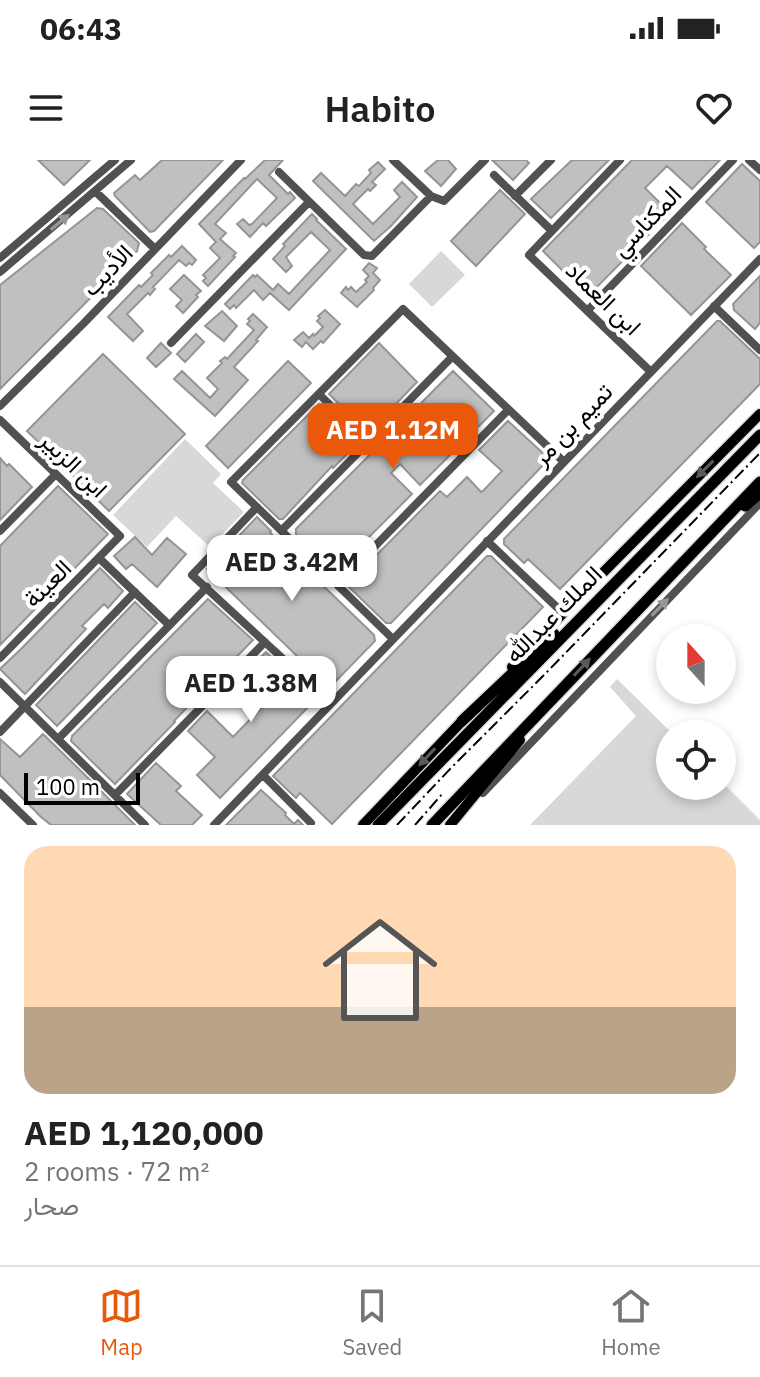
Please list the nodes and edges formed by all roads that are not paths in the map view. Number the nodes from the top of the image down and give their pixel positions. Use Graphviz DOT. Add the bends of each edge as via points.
graph roads {
  1 [pos="115,160"];
  2 [pos="131,160"];
  3 [pos="241,160"];
  4 [pos="393,160"];
  5 [pos="485,160"];
  6 [pos="551,160"];
  7 [pos="620,160"];
  8 [pos="733,160"];
  9 [pos="749,160"];
  10 [pos="760,170"];
  11 [pos="279,172"];
  12 [pos="494,175"];
  13 [pos="96,192"];
  14 [pos="431,196"];
  15 [pos="515,196"];
  16 [pos="309,202"];
  17 [pos="551,230"];
  18 [pos="155,249"];
  19 [pos="0,258"];
  20 [pos="760,259"];
  21 [pos="0,272"];
  22 [pos="714,306"];
  23 [pos="588,310"];
  24 [pos="171,343"];
  25 [pos="760,350"];
  26 [pos="452,357"];
  27 [pos="650,371"];
  28 [pos="319,394"];
  29 [pos="0,406"];
  30 [pos="508,410"];
  31 [pos="760,414"];
  32 [pos="0,420"];
  33 [pos="760,435"];
  34 [pos="368,443"];
  35 [pos="564,462"];
  36 [pos="56,474"];
  37 [pos="760,482"];
  38 [pos="714,483"];
  39 [pos="760,493"];
  40 [pos="760,503"];
  41 [pos="257,507"];
  42 [pos="282,530"];
  43 [pos="0,531"];
  44 [pos="120,536"];
  45 [pos="487,541"];
  46 [pos="100,559"];
  47 [pos="682,562"];
  48 [pos="338,584"];
  49 [pos="207,587"];
  50 [pos="135,592"];
  51 [pos="563,613"];
  52 [pos="169,625"];
  53 [pos="393,639"];
  54 [pos="265,642"];
  55 [pos="0,658"];
  56 [pos="0,682"];
  57 [pos="556,695"];
  58 [pos="331,703"];
  59 [pos="25,707"];
  60 [pos="462,721"];
  61 [pos="0,732"];
  62 [pos="58,739"];
  63 [pos="263,775"];
  64 [pos="0,793"];
  65 [pos="115,795"];
  66 [pos="311,823"];
  67 [pos="33,825"];
  68 [pos="145,825"];
  69 [pos="214,825"];
  70 [pos="363,825"];
  71 [pos="378,825"];
  72 [pos="432,825"];
  73 [pos="451,825"];
  1 -- 19 [label="street"];
  2 -- 13 [label="street"];
  3 -- 18 [label="street, الأديب"];
  4 -- 14 [label="street"];
  5 -- 14 [label="street" via="444,201"];
  6 -- 15 [label="street"];
  7 -- 17 [label="street"];
  8 -- 23 [label="street, المكناسي"];
  9 -- 10 [label="street"];
  11 -- 16 [label="street"];
  12 -- 15 [label="street"];
  13 -- 18 [label="street"];
  21 -- 13 [label="street, one-way"];
  14 -- 16 [label="street" via="372,256 364,255"];
  15 -- 17 [label="street"];
  16 -- 24 [label="street"];
  17 -- 23 [label="street, ابن العماد" via="529,255"];
  18 -- 29 [label="street, الأديب"];
  20 -- 22 [label="street, تميم بن مر"];
  22 -- 25 [label="street"];
  22 -- 27 [label="street, تميم بن مر"];
  23 -- 27 [label="street, ابن العماد"];
  26 -- 28 [label="street" via="403,309"];
  26 -- 30 [label="street"];
  26 -- 34 [label="street"];
  27 -- 35 [label="street, تميم بن مر"];
  28 -- 34 [label="street"];
  28 -- 41 [label="street" via="231,482"];
  30 -- 35 [label="street"];
  30 -- 48 [label="street"];
  31 -- 51 [label="main road, one-way"];
  32 -- 36 [label="street, ابن الزبير"];
  33 -- 38 [label="highway, الملك عبدالله"];
  34 -- 42 [label="street"];
  35 -- 45 [label="street, تميم بن مر"];
  36 -- 43 [label="street"];
  36 -- 44 [label="street, ابن الزبير"];
  37 -- 47 [label="highway"];
  38 -- 60 [label="highway"];
  38 -- 71 [label="highway, الملك عبدالله"];
  39 -- 47 [label="highway"];
  73 -- 40 [label="street, one-way"];
  41 -- 42 [label="street"];
  41 -- 49 [label="street" via="192,575"];
  42 -- 48 [label="street"];
  44 -- 46 [label="street, العينة"];
  45 -- 51 [label="street"];
  45 -- 53 [label="street, تميم بن مر"];
  46 -- 50 [label="street"];
  46 -- 55 [label="street, العينة"];
  57 -- 47 [label="highway, one-way"];
  48 -- 53 [label="street"];
  49 -- 52 [label="street"];
  49 -- 54 [label="street"];
  50 -- 52 [label="street"];
  50 -- 59 [label="street"];
  51 -- 60 [label="main road"];
  52 -- 62 [label="street"];
  53 -- 58 [label="street, تميم بن مر"];
  54 -- 58 [label="street"];
  54 -- 65 [label="street"];
  56 -- 59 [label="street"];
  57 -- 72 [label="highway"];
  57 -- 73 [label="main road"];
  58 -- 63 [label="street, تميم بن مر"];
  59 -- 61 [label="street"];
  59 -- 62 [label="street"];
  60 -- 70 [label="main road, one-way"];
  62 -- 65 [label="street"];
  63 -- 66 [label="street"];
  63 -- 69 [label="street, تميم بن مر"];
  64 -- 67 [label="street"];
  65 -- 68 [label="street"];
}
